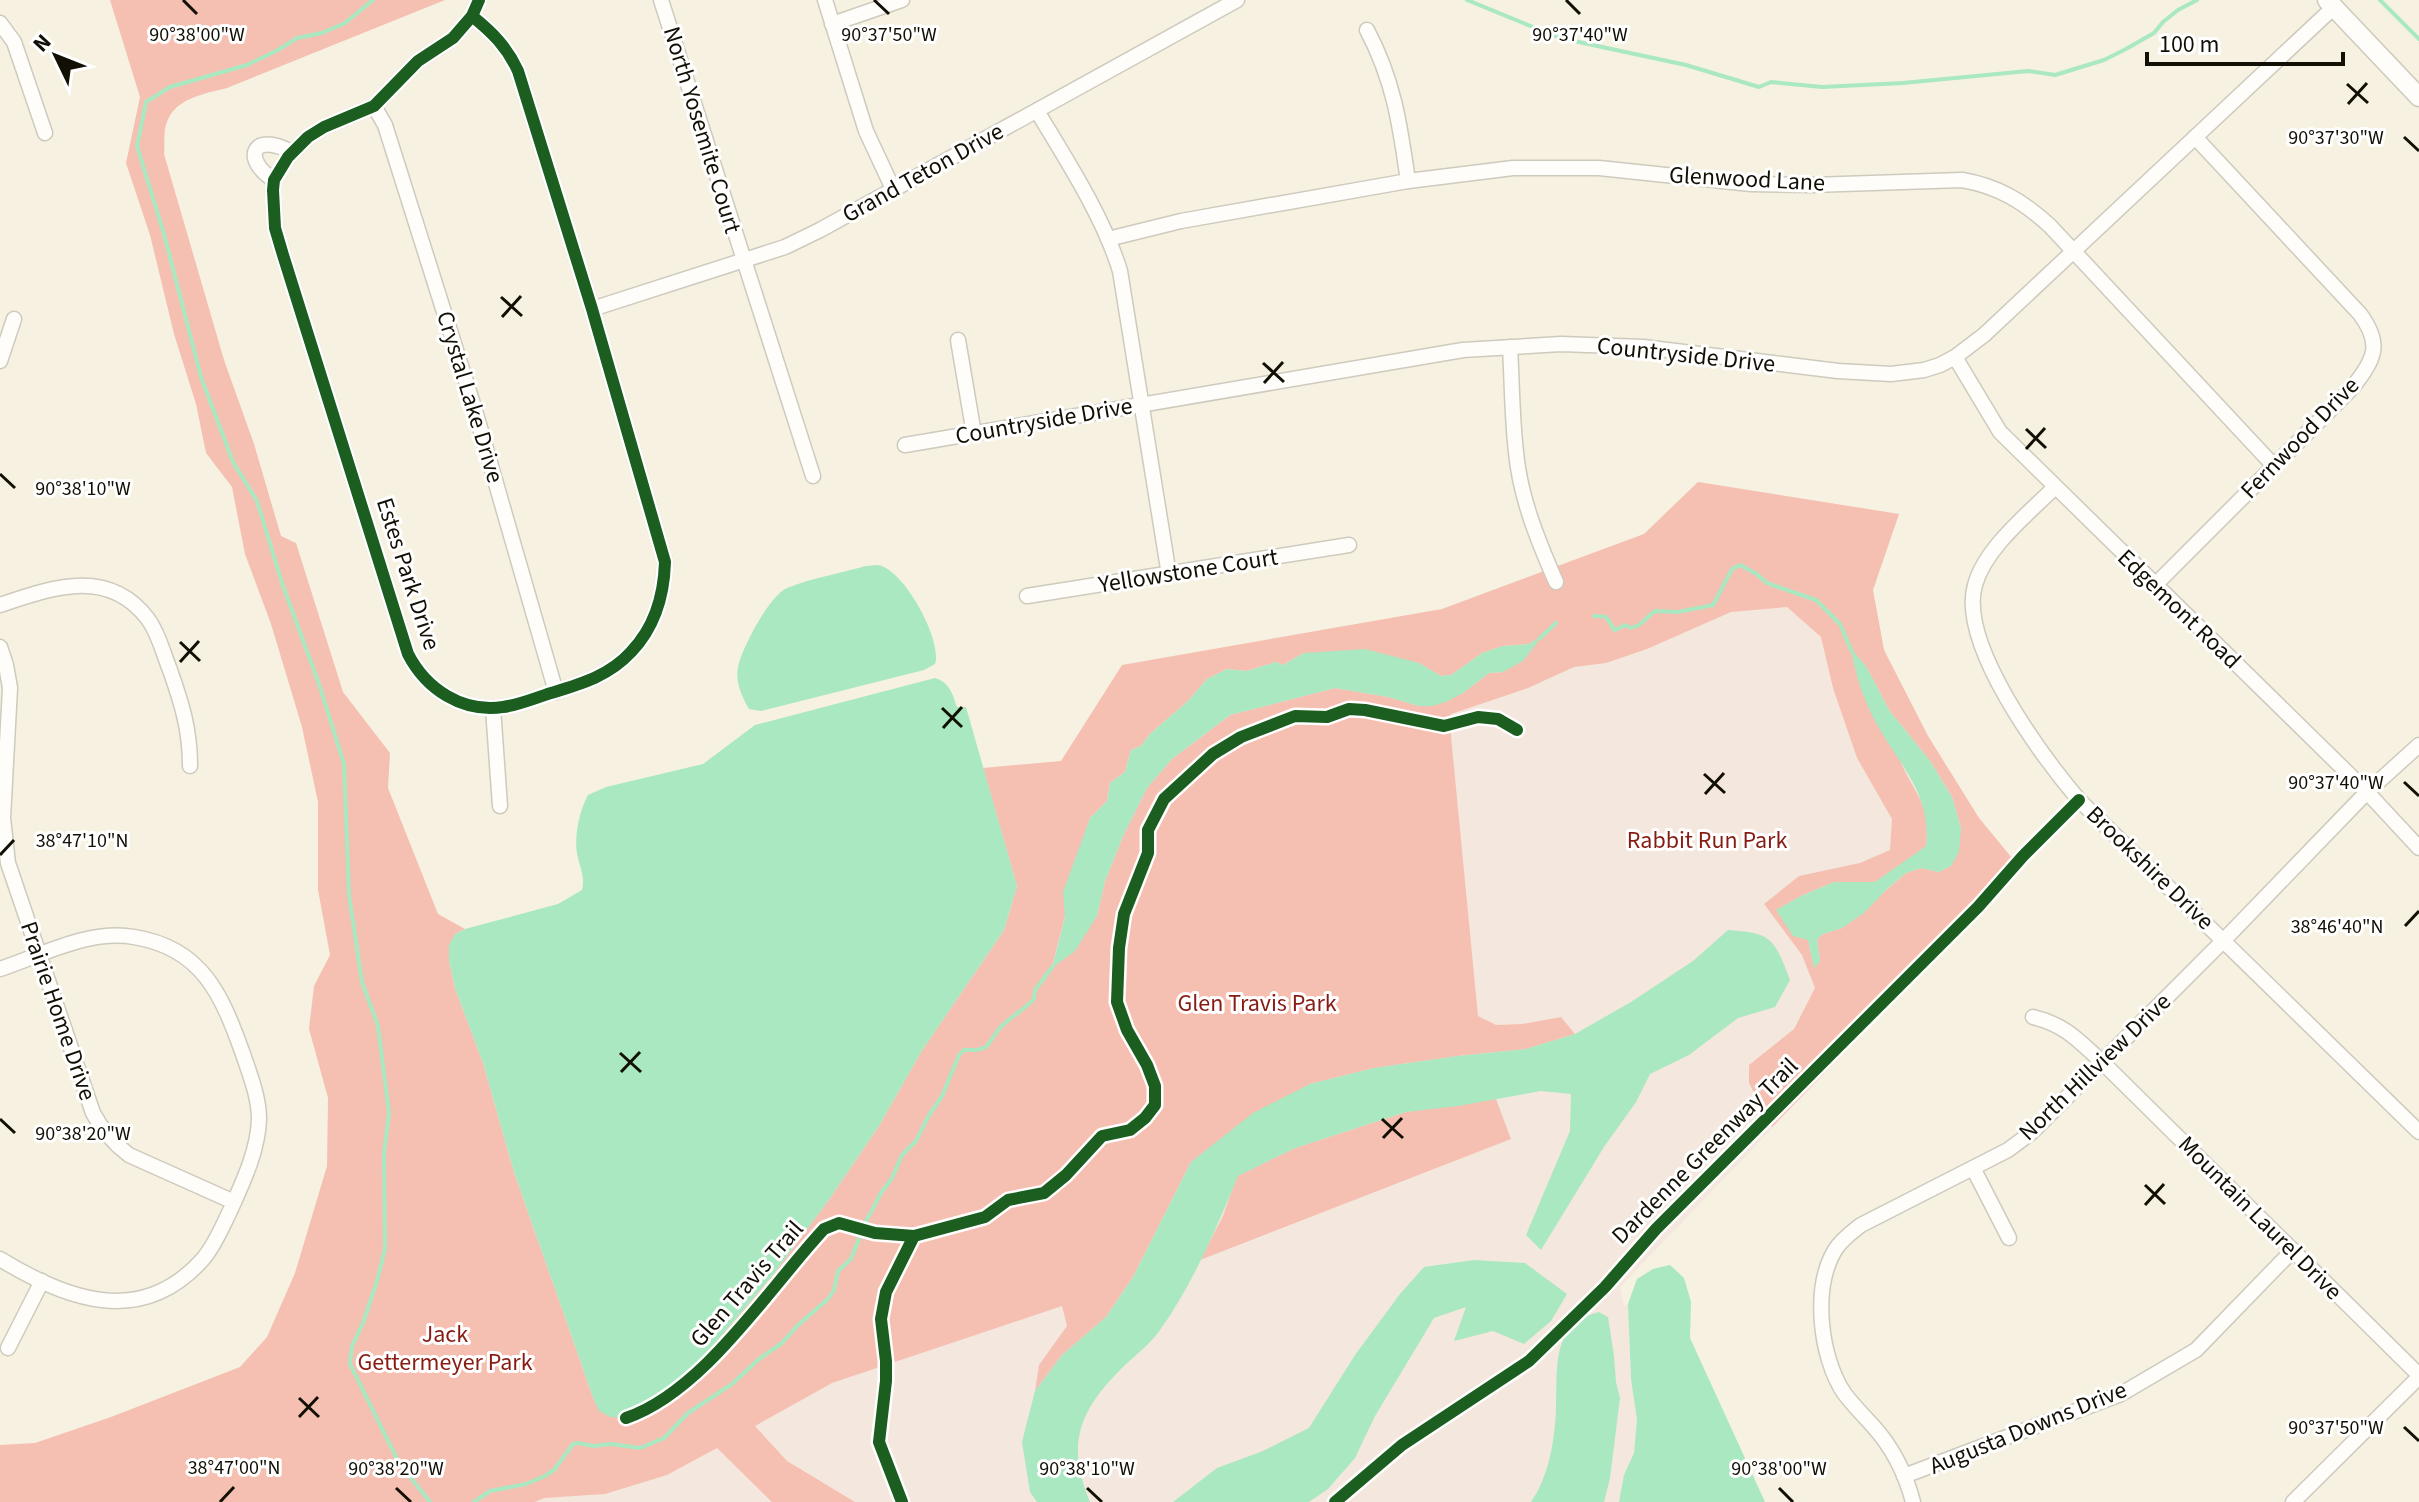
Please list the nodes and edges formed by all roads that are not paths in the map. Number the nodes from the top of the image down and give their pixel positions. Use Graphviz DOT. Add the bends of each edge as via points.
graph roads {
  1 [pos="479,0"];
  2 [pos="661,0"];
  3 [pos="825,0"];
  4 [pos="902,0"];
  5 [pos="1237,0"];
  6 [pos="1220,4"];
  7 [pos="2331,4"];
  8 [pos="472,16"];
  9 [pos="0,23"];
  10 [pos="832,24"];
  11 [pos="1367,30"];
  12 [pos="2419,97"];
  13 [pos="374,106"];
  14 [pos="1037,111"];
  15 [pos="45,133"];
  16 [pos="2195,137"];
  17 [pos="291,152"];
  18 [pos="274,180"];
  19 [pos="1408,181"];
  20 [pos="893,189"];
  21 [pos="1108,239"];
  22 [pos="2073,251"];
  23 [pos="743,260"];
  24 [pos="592,309"];
  25 [pos="14,319"];
  26 [pos="958,340"];
  27 [pos="1510,347"];
  28 [pos="1955,357"];
  29 [pos="0,361"];
  30 [pos="1142,404"];
  31 [pos="974,434"];
  32 [pos="905,445"];
  33 [pos="2274,466"];
  34 [pos="813,476"];
  35 [pos="2055,487"];
  36 [pos="1349,545"];
  37 [pos="1169,575"];
  38 [pos="1556,582"];
  39 [pos="2155,585"];
  40 [pos="1027,596"];
  41 [pos="0,605"];
  42 [pos="0,647"];
  43 [pos="556,692"];
  44 [pos="493,708"];
  45 [pos="2419,745"];
  46 [pos="190,766"];
  47 [pos="2367,792"];
  48 [pos="500,806"];
  49 [pos="2419,848"];
  50 [pos="2224,940"];
  51 [pos="40,956"];
  52 [pos="0,969"];
  53 [pos="2033,1017"];
  54 [pos="2101,1061"];
  55 [pos="2414,1115"];
  56 [pos="2419,1132"];
  57 [pos="1973,1168"];
  58 [pos="234,1202"];
  59 [pos="2009,1238"];
  60 [pos="2293,1250"];
  61 [pos="0,1259"];
  62 [pos="42,1281"];
  63 [pos="8,1348"];
  64 [pos="2419,1376"];
  65 [pos="1904,1476"];
  66 [pos="1913,1502"];
  67 [pos="2293,1502"];
  1 -- 8 [label="street"];
  2 -- 23 [label="street, North Yosemite Court"];
  3 -- 10 [label="street"];
  4 -- 10 [label="street"];
  5 -- 6 [label="street, Grand Teton Drive"];
  6 -- 14 [label="street, Grand Teton Drive"];
  7 -- 12 [label="main road"];
  7 -- 16 [label="street, Countryside Drive"];
  8 -- 13 [label="street"];
  8 -- 24 [label="street, Estes Park Drive" via="509,51 518,71"];
  9 -- 15 [label="street" via="14,42"];
  10 -- 20 [label="street" via="866,131"];
  11 -- 19 [label="street" via="1392,86"];
  13 -- 17 [label="street" via="324,127"];
  13 -- 43 [label="street, Crystal Lake Drive" via="385,125 455,347"];
  14 -- 20 [label="street, Grand Teton Drive"];
  14 -- 21 [label="street"];
  16 -- 22 [label="street, Countryside Drive"];
  16 -- 33 [label="street, Fernwood Drive" via="2360,314 2374,338 2372,358 2353,387"];
  17 -- 18 [label="street"];
  17 -- 18 [label="street, Estes Park Drive" via="269,143 256,150 257,163"];
  18 -- 44 [label="street, Estes Park Drive" via="275,228 408,654 443,695"];
  19 -- 21 [label="street, Glenwood Lane"];
  19 -- 22 [label="street, Glenwood Lane" via="1513,168 1599,168 1782,185 1962,180 2008,194"];
  20 -- 23 [label="street, Grand Teton Drive" via="796,241"];
  21 -- 30 [label="street" via="1120,271"];
  22 -- 28 [label="street, Countryside Drive"];
  22 -- 33 [label="street, Glenwood Lane"];
  23 -- 24 [label="street, Grand Teton Drive"];
  23 -- 34 [label="street, North Yosemite Court"];
  24 -- 43 [label="street, Estes Park Drive" via="660,542 664,579 654,619 632,651 602,676"];
  25 -- 29 [label="street"];
  26 -- 31 [label="street"];
  27 -- 28 [label="street, Countryside Drive" via="1643,347 1891,374 1924,370"];
  27 -- 30 [label="street, Countryside Drive" via="1463,350"];
  27 -- 38 [label="street" via="1524,497"];
  28 -- 35 [label="street, Edgemont Road" via="2000,432"];
  30 -- 31 [label="street, Countryside Drive"];
  30 -- 37 [label="street"];
  31 -- 32 [label="street, Countryside Drive"];
  33 -- 39 [label="street, Fernwood Drive"];
  35 -- 39 [label="street, Edgemont Road"];
  35 -- 50 [label="street, Brookshire Drive" via="1994,549 1979,576 1972,602 1981,646 2050,765 2079,800"];
  36 -- 37 [label="street, Yellowstone Court"];
  37 -- 40 [label="street, Yellowstone Court"];
  39 -- 47 [label="street, Edgemont Road"];
  41 -- 46 [label="street" via="72,585 109,590 133,604 157,634 190,738"];
  42 -- 51 [label="street, Prairie Home Drive" via="10,688 4,840"];
  43 -- 44 [label="street, Estes Park Drive"];
  44 -- 48 [label="street"];
  45 -- 47 [label="street, North Hillview Drive"];
  47 -- 49 [label="street, Edgemont Road"];
  47 -- 50 [label="street, North Hillview Drive"];
  50 -- 54 [label="street, North Hillview Drive"];
  50 -- 55 [label="street, Brookshire Drive"];
  51 -- 52 [label="street"];
  51 -- 58 [label="street, Prairie Home Drive" via="102,1130 129,1155"];
  51 -- 58 [label="street" via="86,939 134,937 175,951 205,975 229,1015 257,1100 256,1145"];
  53 -- 54 [label="street, Mountain Laurel Drive" via="2066,1029"];
  54 -- 57 [label="street, North Hillview Drive" via="2032,1132"];
  54 -- 60 [label="street, Mountain Laurel Drive"];
  55 -- 56 [label="street, Brookshire Drive"];
  57 -- 59 [label="street"];
  57 -- 65 [label="street, North Hillview Drive" via="1861,1225 1835,1250 1826,1272 1822,1313 1831,1367"];
  58 -- 62 [label="street" via="204,1258 149,1295 106,1302"];
  60 -- 64 [label="street, Mountain Laurel Drive"];
  60 -- 65 [label="street, Augusta Downs Drive" via="2184,1358 2121,1394"];
  61 -- 62 [label="street"];
  62 -- 63 [label="street"];
  64 -- 67 [label="street"];
  65 -- 66 [label="street, North Hillview Drive"];
}
